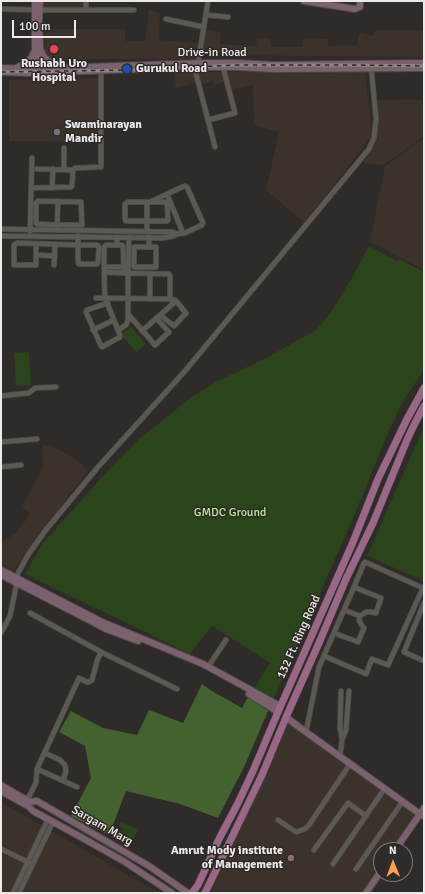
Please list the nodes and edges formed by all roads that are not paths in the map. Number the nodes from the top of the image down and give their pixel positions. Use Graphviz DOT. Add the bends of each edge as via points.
graph roads {
  1 [pos="35,1"];
  2 [pos="40,1"];
  3 [pos="86,1"];
  4 [pos="208,1"];
  5 [pos="304,1"];
  6 [pos="360,1"];
  7 [pos="1,9"];
  8 [pos="37,10"];
  9 [pos="86,10"];
  10 [pos="134,10"];
  11 [pos="206,15"];
  12 [pos="228,17"];
  13 [pos="166,19"];
  14 [pos="204,27"];
  15 [pos="37,49"];
  16 [pos="424,63"];
  17 [pos="196,64"];
  18 [pos="371,66"];
  19 [pos="66,67"];
  20 [pos="223,67"];
  21 [pos="1,68"];
  22 [pos="15,68"];
  23 [pos="424,68"];
  24 [pos="38,70"];
  25 [pos="101,70"];
  26 [pos="1,72"];
  27 [pos="208,120"];
  28 [pos="215,147"];
  29 [pos="64,148"];
  30 [pos="32,158"];
  31 [pos="74,168"];
  32 [pos="37,169"];
  33 [pos="53,169"];
  34 [pos="64,169"];
  35 [pos="31,188"];
  36 [pos="52,188"];
  37 [pos="167,194"];
  38 [pos="58,201"];
  39 [pos="149,202"];
  40 [pos="147,221"];
  41 [pos="57,228"];
  42 [pos="77,228"];
  43 [pos="1,229"];
  44 [pos="30,230"];
  45 [pos="147,232"];
  46 [pos="183,233"];
  47 [pos="177,234"];
  48 [pos="1,236"];
  49 [pos="30,236"];
  50 [pos="78,236"];
  51 [pos="117,237"];
  52 [pos="129,237"];
  53 [pos="149,237"];
  54 [pos="36,244"];
  55 [pos="55,244"];
  56 [pos="78,245"];
  57 [pos="117,245"];
  58 [pos="149,247"];
  59 [pos="36,256"];
  60 [pos="54,256"];
  61 [pos="54,265"];
  62 [pos="156,267"];
  63 [pos="124,268"];
  64 [pos="104,270"];
  65 [pos="126,273"];
  66 [pos="150,274"];
  67 [pos="162,274"];
  68 [pos="96,298"];
  69 [pos="105,298"];
  70 [pos="128,298"];
  71 [pos="150,298"];
  72 [pos="170,299"];
  73 [pos="176,301"];
  74 [pos="108,303"];
  75 [pos="128,314"];
  76 [pos="158,317"];
  77 [pos="114,320"];
  78 [pos="93,330"];
  79 [pos="118,330"];
  80 [pos="142,331"];
  81 [pos="56,387"];
  82 [pos="424,388"];
  83 [pos="1,396"];
  84 [pos="424,406"];
  85 [pos="37,439"];
  86 [pos="1,442"];
  87 [pos="21,466"];
  88 [pos="1,467"];
  89 [pos="1,570"];
  90 [pos="1,575"];
  91 [pos="17,581"];
  92 [pos="354,587"];
  93 [pos="424,604"];
  94 [pos="344,610"];
  95 [pos="30,613"];
  96 [pos="360,616"];
  97 [pos="1,633"];
  98 [pos="334,633"];
  99 [pos="226,640"];
  100 [pos="101,652"];
  101 [pos="324,656"];
  102 [pos="424,661"];
  103 [pos="208,667"];
  104 [pos="177,689"];
  105 [pos="349,690"];
  106 [pos="340,691"];
  107 [pos="279,709"];
  108 [pos="286,717"];
  109 [pos="306,732"];
  110 [pos="342,740"];
  111 [pos="45,753"];
  112 [pos="340,757"];
  113 [pos="350,764"];
  114 [pos="37,769"];
  115 [pos="63,781"];
  116 [pos="1,785"];
  117 [pos="77,787"];
  118 [pos="385,788"];
  119 [pos="1,791"];
  120 [pos="403,801"];
  121 [pos="28,802"];
  122 [pos="423,813"];
  123 [pos="366,816"];
  124 [pos="50,817"];
  125 [pos="278,820"];
  126 [pos="401,842"];
  127 [pos="1,850"];
  128 [pos="314,850"];
  129 [pos="30,863"];
  130 [pos="333,864"];
  131 [pos="356,869"];
  132 [pos="373,882"];
  133 [pos="13,893"];
  134 [pos="19,893"];
  135 [pos="172,893"];
  136 [pos="179,893"];
  137 [pos="185,893"];
  138 [pos="188,893"];
  139 [pos="192,893"];
  140 [pos="206,893"];
  141 [pos="366,893"];
  1 -- 8 [label="main road"];
  2 -- 8 [label="main road"];
  3 -- 9 [label="street"];
  4 -- 11 [label="street"];
  5 -- 6 [label="main road" via="355,9 360,7"];
  7 -- 8 [label="street"];
  8 -- 9 [label="street"];
  8 -- 15 [label="main road"];
  9 -- 10 [label="street"];
  11 -- 12 [label="street"];
  11 -- 14 [label="street"];
  13 -- 14 [label="street"];
  14 -- 17 [label="street"];
  15 -- 19 [label="main road" via="50,62"];
  15 -- 22 [label="main road" via="26,63"];
  15 -- 24 [label="main road"];
  16 -- 18 [label="main road, Drive-in Road"];
  17 -- 18 [label="main road, Drive-in Road" via="238,62"];
  17 -- 19 [label="main road, Drive-in Road"];
  17 -- 20 [label="main road, Drive-in Road"];
  17 -- 25 [label="main road, Drive-in Road"];
  17 -- 27 [label="street"];
  18 -- 20 [label="main road, Drive-in Road" via="272,69"];
  18 -- 23 [label="main road, Drive-in Road"];
  18 -- 91 [label="street" via="376,118 374,138 369,150 185,371 45,531 22,564"];
  19 -- 24 [label="main road, Drive-in Road"];
  20 -- 27 [label="street" via="235,113"];
  21 -- 22 [label="main road, Drive-in Road"];
  22 -- 24 [label="main road, Drive-in Road"];
  24 -- 25 [label="main road, Drive-in Road"];
  24 -- 26 [label="main road, Drive-in Road"];
  25 -- 31 [label="street" via="101,167"];
  27 -- 28 [label="street"];
  29 -- 34 [label="street"];
  30 -- 35 [label="street"];
  32 -- 33 [label="street"];
  33 -- 34 [label="street"];
  33 -- 36 [label="street"];
  34 -- 36 [label="street" via="73,170 72,186"];
  35 -- 36 [label="street"];
  35 -- 44 [label="street"];
  37 -- 39 [label="street"];
  37 -- 46 [label="street"];
  37 -- 46 [label="street" via="186,187 204,223"];
  38 -- 41 [label="street"];
  38 -- 41 [label="street" via="37,202 36,223"];
  38 -- 42 [label="street" via="81,202 82,225"];
  39 -- 40 [label="street"];
  39 -- 40 [label="street" via="167,202 168,220"];
  39 -- 40 [label="street" via="124,204 125,220"];
  40 -- 45 [label="street"];
  41 -- 42 [label="street"];
  41 -- 44 [label="street"];
  42 -- 45 [label="street"];
  43 -- 44 [label="street"];
  44 -- 49 [label="street"];
  45 -- 47 [label="street"];
  46 -- 47 [label="street"];
  47 -- 53 [label="street" via="163,238"];
  48 -- 49 [label="street"];
  49 -- 50 [label="street"];
  50 -- 51 [label="street"];
  50 -- 56 [label="street"];
  51 -- 52 [label="street"];
  51 -- 57 [label="street"];
  52 -- 53 [label="street"];
  52 -- 65 [label="street"];
  53 -- 58 [label="street"];
  54 -- 55 [label="street"];
  54 -- 59 [label="street"];
  54 -- 59 [label="street" via="14,245 13,264 35,265"];
  55 -- 56 [label="street"];
  55 -- 60 [label="street"];
  56 -- 56 [label="street" via="98,246 98,263 79,264"];
  57 -- 63 [label="street" via="124,246"];
  57 -- 64 [label="street" via="105,246"];
  58 -- 62 [label="street" via="156,247"];
  58 -- 62 [label="street" via="134,247 133,267"];
  59 -- 60 [label="street"];
  60 -- 61 [label="street"];
  62 -- 67 [label="street"];
  63 -- 64 [label="street"];
  63 -- 65 [label="street"];
  64 -- 65 [label="street"];
  64 -- 69 [label="street"];
  65 -- 66 [label="street"];
  65 -- 70 [label="street"];
  66 -- 67 [label="street"];
  66 -- 71 [label="street"];
  67 -- 72 [label="street" via="170,275"];
  68 -- 69 [label="street"];
  69 -- 70 [label="street"];
  69 -- 74 [label="street"];
  70 -- 71 [label="street"];
  70 -- 75 [label="street"];
  71 -- 72 [label="street"];
  72 -- 73 [label="street"];
  73 -- 76 [label="street"];
  73 -- 76 [label="street" via="186,313 175,326"];
  74 -- 77 [label="street"];
  74 -- 78 [label="street" via="87,311"];
  75 -- 79 [label="street" via="126,324"];
  75 -- 80 [label="street"];
  76 -- 80 [label="street"];
  76 -- 80 [label="street" via="169,332 156,344"];
  77 -- 78 [label="street"];
  77 -- 79 [label="street"];
  78 -- 79 [label="street" via="102,347 120,337"];
  81 -- 83 [label="street" via="35,388 29,393"];
  82 -- 107 [label="main road, 132 Ft. Ring Road" via="378,479"];
  84 -- 108 [label="main road, 132 Ft. Ring Road"];
  85 -- 86 [label="street"];
  87 -- 88 [label="street"];
  89 -- 91 [label="main road"];
  90 -- 91 [label="main road"];
  91 -- 97 [label="street" via="10,616"];
  91 -- 103 [label="main road" via="102,622"];
  91 -- 107 [label="main road" via="106,629 199,666"];
  92 -- 94 [label="street"];
  92 -- 96 [label="street" via="381,598 376,613 366,612"];
  92 -- 101 [label="street" via="365,562 423,588 388,665 372,659 366,674"];
  93 -- 102 [label="street" via="404,652"];
  94 -- 96 [label="street"];
  94 -- 98 [label="street"];
  95 -- 100 [label="street"];
  96 -- 98 [label="street" via="359,620 364,628 358,642"];
  98 -- 101 [label="street"];
  99 -- 103 [label="street"];
  100 -- 104 [label="street"];
  100 -- 111 [label="street" via="92,680 87,682 79,678"];
  101 -- 109 [label="street" via="319,667"];
  103 -- 107 [label="main road"];
  105 -- 110 [label="street" via="346,730"];
  106 -- 110 [label="street"];
  107 -- 139 [label="main road, 132 Ft. Ring Road" via="237,805 198,886"];
  108 -- 109 [label="main road"];
  108 -- 140 [label="main road, 132 Ft. Ring Road" via="262,775"];
  109 -- 112 [label="main road"];
  110 -- 112 [label="street"];
  111 -- 114 [label="street"];
  111 -- 115 [label="street" via="65,765"];
  112 -- 113 [label="main road"];
  113 -- 118 [label="main road"];
  113 -- 125 [label="street" via="305,829 296,832"];
  114 -- 115 [label="street"];
  114 -- 121 [label="street" via="36,783"];
  115 -- 117 [label="street"];
  116 -- 121 [label="main road, Sargam Marg"];
  118 -- 120 [label="main road"];
  118 -- 123 [label="street"];
  119 -- 121 [label="main road, Sargam Marg"];
  120 -- 122 [label="main road"];
  120 -- 131 [label="street"];
  121 -- 124 [label="main road, Sargam Marg" via="33,812"];
  121 -- 138 [label="main road, Sargam Marg" via="37,801 149,866"];
  122 -- 126 [label="main road"];
  123 -- 128 [label="street" via="348,803"];
  123 -- 130 [label="street"];
  124 -- 129 [label="street"];
  124 -- 135 [label="main road, Sargam Marg"];
  124 -- 136 [label="main road" via="122,857"];
  124 -- 137 [label="main road" via="76,826"];
  127 -- 129 [label="street"];
  129 -- 133 [label="street"];
  129 -- 134 [label="street"];
  132 -- 141 [label="main road"];
}
